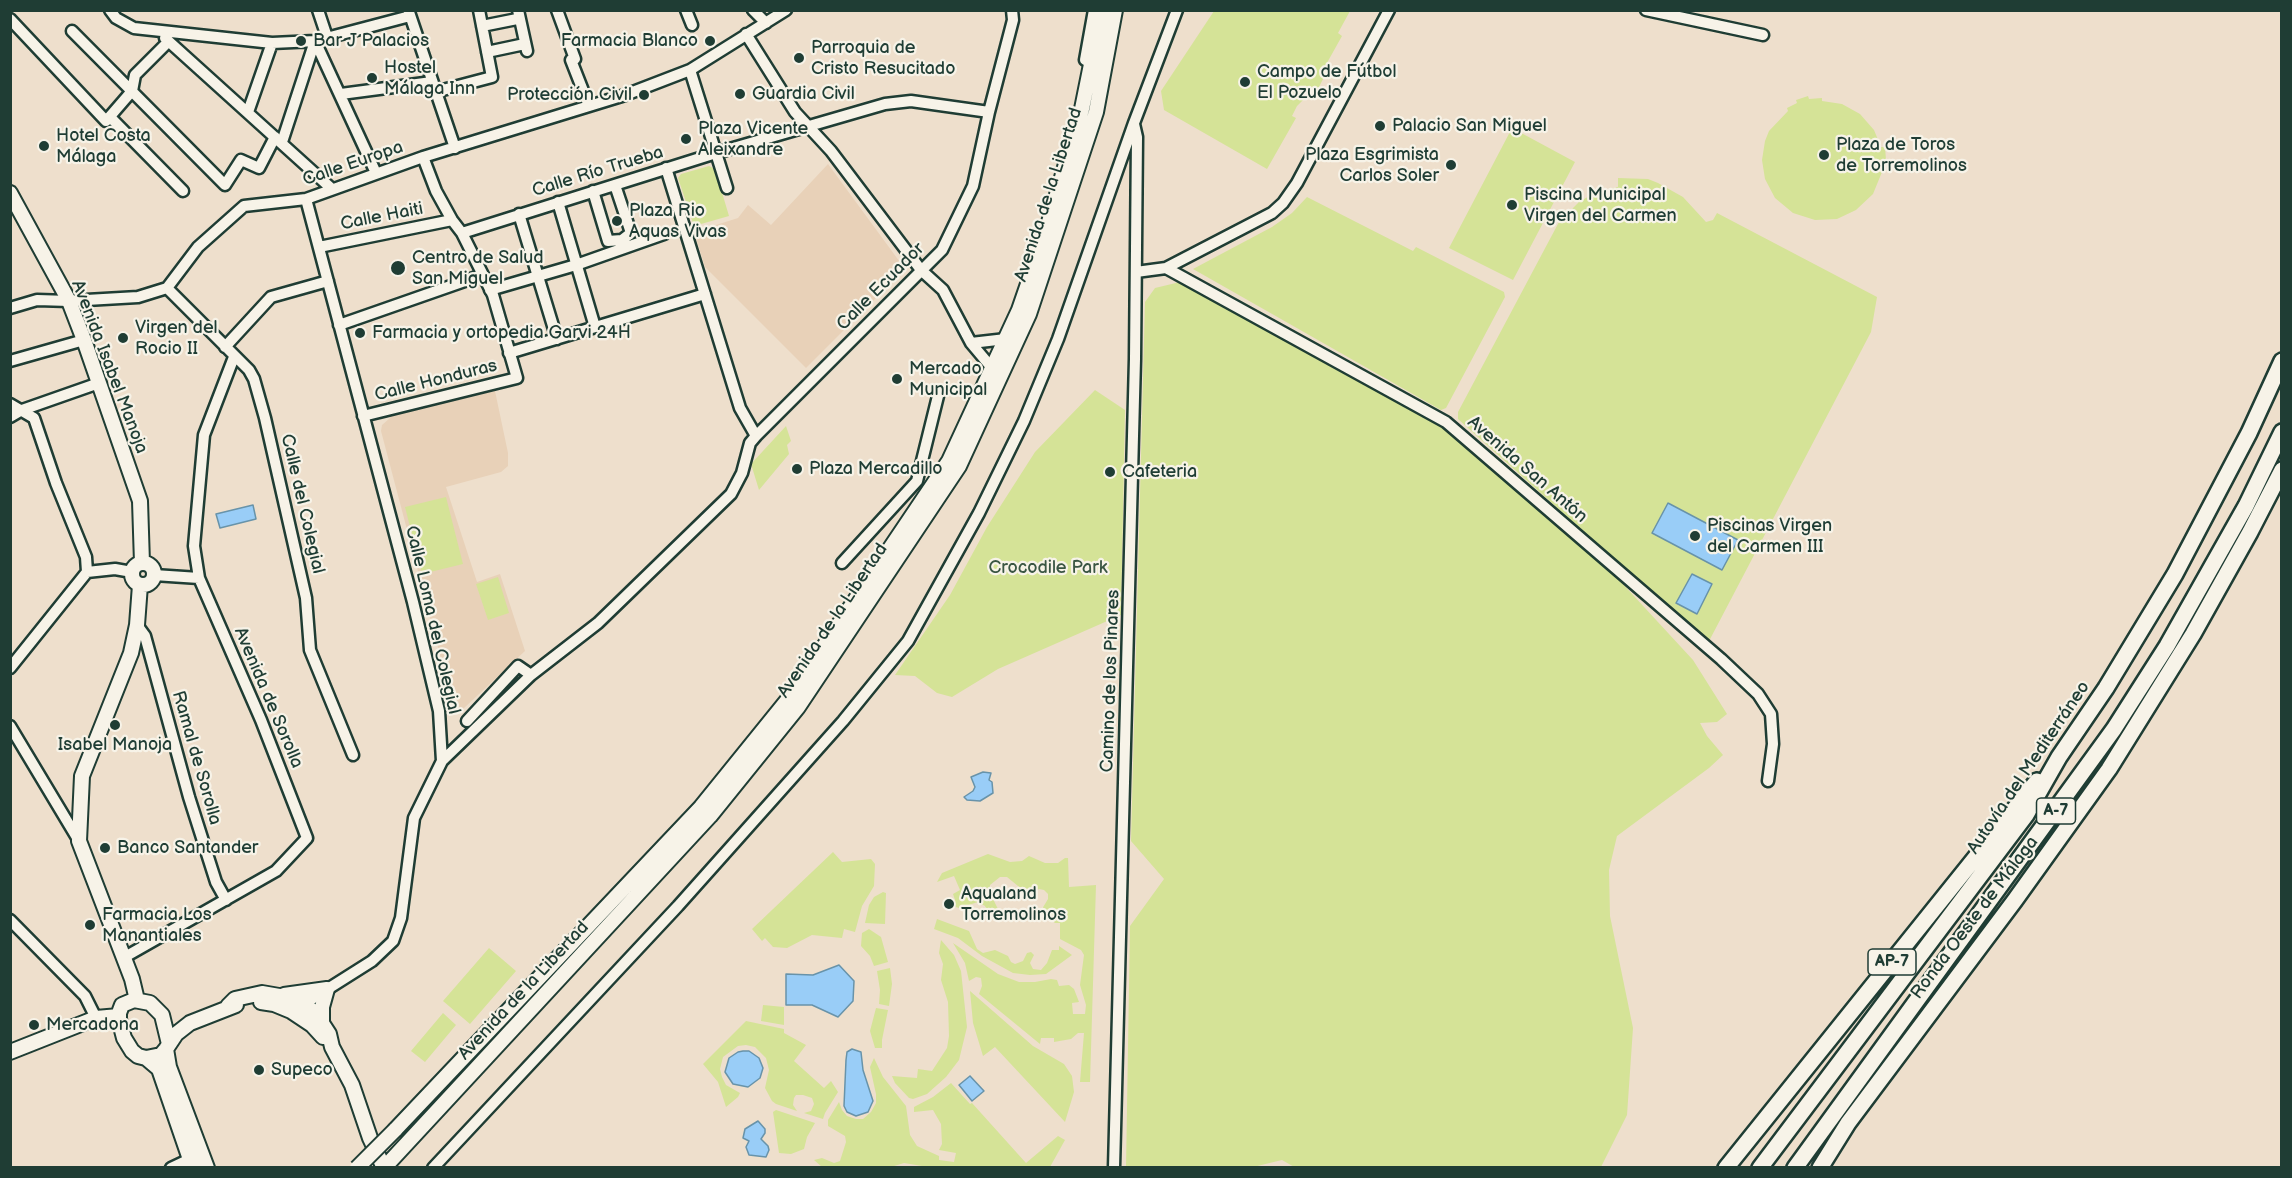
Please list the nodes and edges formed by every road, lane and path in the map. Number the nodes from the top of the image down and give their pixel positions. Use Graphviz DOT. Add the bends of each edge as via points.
graph roads {
  1 [pos="110,10"];
  2 [pos="318,10"];
  3 [pos="480,10"];
  4 [pos="557,10"];
  5 [pos="686,10"];
  6 [pos="753,10"];
  7 [pos="786,10"];
  8 [pos="1012,10"];
  9 [pos="1094,10"];
  10 [pos="1102,10"];
  11 [pos="1115,10"];
  12 [pos="1120,10"];
  13 [pos="1177,10"];
  14 [pos="1389,10"];
  15 [pos="1646,10"];
  16 [pos="409,13"];
  17 [pos="520,13"];
  18 [pos="10,19"];
  19 [pos="766,23"];
  20 [pos="692,25"];
  21 [pos="482,26"];
  22 [pos="159,30"];
  23 [pos="72,31"];
  24 [pos="746,34"];
  25 [pos="1110,35"];
  26 [pos="1763,35"];
  27 [pos="327,37"];
  28 [pos="315,41"];
  29 [pos="168,42"];
  30 [pos="272,43"];
  31 [pos="487,52"];
  32 [pos="690,70"];
  33 [pos="434,87"];
  34 [pos="132,91"];
  35 [pos="341,94"];
  36 [pos="589,106"];
  37 [pos="1083,109"];
  38 [pos="989,111"];
  39 [pos="248,112"];
  40 [pos="110,117"];
  41 [pos="1134,123"];
  42 [pos="809,127"];
  43 [pos="279,139"];
  44 [pos="455,148"];
  45 [pos="716,153"];
  46 [pos="423,157"];
  47 [pos="666,168"];
  48 [pos="376,173"];
  49 [pos="615,185"];
  50 [pos="727,188"];
  51 [pos="332,189"];
  52 [pos="183,191"];
  53 [pos="593,191"];
  54 [pos="10,193"];
  55 [pos="306,199"];
  56 [pos="558,202"];
  57 [pos="519,214"];
  58 [pos="452,220"];
  59 [pos="462,233"];
  60 [pos="664,234"];
  61 [pos="319,247"];
  62 [pos="576,265"];
  63 [pos="1166,268"];
  64 [pos="921,270"];
  65 [pos="1136,272"];
  66 [pos="482,275"];
  67 [pos="537,276"];
  68 [pos="328,281"];
  69 [pos="167,288"];
  70 [pos="490,290"];
  71 [pos="705,294"];
  72 [pos="69,301"];
  73 [pos="10,308"];
  74 [pos="339,325"];
  75 [pos="595,327"];
  76 [pos="557,339"];
  77 [pos="1005,339"];
  78 [pos="84,340"];
  79 [pos="971,343"];
  80 [pos="225,347"];
  81 [pos="509,353"];
  82 [pos="234,357"];
  83 [pos="11,359"];
  84 [pos="2282,361"];
  85 [pos="992,368"];
  86 [pos="99,383"];
  87 [pos="939,392"];
  88 [pos="10,404"];
  89 [pos="22,410"];
  90 [pos="363,416"];
  91 [pos="10,417"];
  92 [pos="2282,432"];
  93 [pos="756,436"];
  94 [pos="2282,470"];
  95 [pos="842,563"];
  96 [pos="137,567"];
  97 [pos="87,572"];
  98 [pos="154,575"];
  99 [pos="199,578"];
  100 [pos="140,585"];
  101 [pos="137,625"];
  102 [pos="10,668"];
  103 [pos="531,675"];
  104 [pos="466,721"];
  105 [pos="10,726"];
  106 [pos="353,755"];
  107 [pos="2059,757"];
  108 [pos="442,761"];
  109 [pos="1768,781"];
  110 [pos="79,841"];
  111 [pos="226,900"];
  112 [pos="10,920"];
  113 [pos="123,958"];
  114 [pos="327,989"];
  115 [pos="276,995"];
  116 [pos="137,1000"];
  117 [pos="253,1002"];
  118 [pos="304,1005"];
  119 [pos="228,1006"];
  120 [pos="119,1016"];
  121 [pos="162,1016"];
  122 [pos="96,1018"];
  123 [pos="190,1023"];
  124 [pos="319,1026"];
  125 [pos="167,1047"];
  126 [pos="10,1052"];
  127 [pos="146,1058"];
  128 [pos="191,1163"];
  129 [pos="171,1167"];
  130 [pos="207,1167"];
  131 [pos="357,1167"];
  132 [pos="384,1167"];
  133 [pos="433,1167"];
  134 [pos="1114,1167"];
  135 [pos="1726,1167"];
  136 [pos="1760,1167"];
  137 [pos="1796,1167"];
  138 [pos="1820,1167"];
  1 -- 22 [label="street" via="134,28"];
  2 -- 27 [label="street"];
  3 -- 21 [label="street"];
  4 -- 36 [label="street"];
  5 -- 20 [label="street"];
  6 -- 19 [label="street"];
  7 -- 19 [label="street, Calle Europa"];
  8 -- 38 [label="street, Calle Ecuador" via="1013,20"];
  9 -- 37 [label="street" via="1078,97"];
  10 -- 37 [label="main road, Avenida de la Libertad"];
  11 -- 25 [label="main road, Avenida de la Libertad"];
  12 -- 25 [label="street" via="1117,26"];
  13 -- 41 [label="street"];
  14 -- 63 [label="street" via="1283,203 1272,213"];
  15 -- 26 [label="street"];
  16 -- 27 [label="street"];
  16 -- 33 [label="street"];
  17 -- 21 [label="street"];
  17 -- 31 [label="street" via="524,48"];
  18 -- 40 [label="street" via="106,121"];
  19 -- 24 [label="street, Calle Europa"];
  21 -- 31 [label="street"];
  22 -- 29 [label="street"];
  22 -- 30 [label="street"];
  23 -- 34 [label="street"];
  24 -- 32 [label="street, Calle Europa"];
  24 -- 42 [label="street" via="795,112"];
  25 -- 132 [label="main road, Avenida de la Libertad" via="1096,112 1029,314 959,466 798,707 710,816"];
  27 -- 28 [label="street"];
  28 -- 30 [label="street"];
  28 -- 35 [label="street"];
  28 -- 43 [label="street"];
  29 -- 34 [label="street" via="135,75"];
  29 -- 39 [label="street"];
  30 -- 39 [label="street"];
  31 -- 33 [label="street" via="492,76"];
  32 -- 36 [label="street, Calle Europa"];
  32 -- 45 [label="street"];
  33 -- 35 [label="street"];
  33 -- 44 [label="street"];
  34 -- 40 [label="street"];
  34 -- 43 [label="street" via="225,185 241,160 259,168"];
  35 -- 48 [label="street"];
  36 -- 44 [label="street, Calle Europa"];
  37 -- 77 [label="main road, Avenida de la Libertad" via="1047,229"];
  38 -- 42 [label="street, Calle Río Trueba" via="911,101 885,104"];
  38 -- 64 [label="street, Calle Ecuador" via="973,186 942,249"];
  39 -- 43 [label="street"];
  40 -- 52 [label="street"];
  41 -- 65 [label="street, Camino de los Pinares"];
  41 -- 133 [label="street" via="1058,339 1024,421 979,513 908,641 843,721 678,906"];
  42 -- 45 [label="street, Calle Río Trueba"];
  42 -- 64 [label="street"];
  43 -- 51 [label="street"];
  44 -- 46 [label="street, Calle Europa"];
  45 -- 47 [label="street, Calle Río Trueba"];
  45 -- 50 [label="street"];
  46 -- 48 [label="street, Calle Europa"];
  46 -- 58 [label="street"];
  47 -- 49 [label="street, Calle Río Trueba"];
  47 -- 71 [label="street"];
  48 -- 51 [label="street, Calle Europa"];
  49 -- 53 [label="street, Calle Río Trueba"];
  49 -- 53 [label="street" via="631,233 622,240 608,241"];
  51 -- 55 [label="street, Calle Europa"];
  53 -- 56 [label="street, Calle Río Trueba"];
  54 -- 72 [label="main road, Avenida Isabel Manoja"];
  55 -- 61 [label="street, Calle Loma del Colegial"];
  55 -- 69 [label="street, Calle Europa" via="244,206 198,247"];
  56 -- 57 [label="street, Calle Río Trueba"];
  56 -- 62 [label="street"];
  57 -- 59 [label="street, Calle Río Trueba"];
  57 -- 67 [label="street"];
  58 -- 59 [label="street"];
  58 -- 61 [label="street, Calle Haiti"];
  59 -- 66 [label="street"];
  60 -- 62 [label="street"];
  61 -- 68 [label="street, Calle Loma del Colegial"];
  62 -- 67 [label="street"];
  62 -- 75 [label="street"];
  63 -- 65 [label="street"];
  63 -- 109 [label="street, Avenida San Antón" via="1446,422 1758,694 1771,714 1773,744"];
  64 -- 79 [label="street" via="943,290"];
  64 -- 93 [label="street, Calle Ecuador"];
  65 -- 134 [label="street, Camino de los Pinares"];
  66 -- 70 [label="street"];
  66 -- 74 [label="street"];
  67 -- 70 [label="street"];
  67 -- 76 [label="street"];
  68 -- 74 [label="street, Calle Loma del Colegial"];
  68 -- 80 [label="street" via="271,297"];
  69 -- 72 [label="street" via="138,297"];
  69 -- 80 [label="street, Calle del Colegial"];
  70 -- 81 [label="street"];
  71 -- 75 [label="street"];
  71 -- 93 [label="street" via="740,408"];
  72 -- 73 [label="street" via="37,300"];
  72 -- 78 [label="main road, Avenida Isabel Manoja"];
  74 -- 90 [label="street, Calle Loma del Colegial"];
  75 -- 76 [label="street"];
  76 -- 81 [label="street"];
  77 -- 79 [label="street"];
  77 -- 85 [label="main road, Avenida de la Libertad"];
  78 -- 83 [label="street"];
  78 -- 86 [label="main road, Avenida Isabel Manoja"];
  79 -- 85 [label="street"];
  80 -- 82 [label="street, Calle del Colegial"];
  81 -- 90 [label="street, Calle Honduras" via="518,378"];
  82 -- 99 [label="street, Avenida de Sorolla" via="204,435 194,546"];
  82 -- 106 [label="street, Calle del Colegial" via="249,370 263,408 306,598 309,650"];
  84 -- 107 [label="highway, Autovía del Mediterráneo / A-7" via="2175,573"];
  85 -- 131 [label="main road, Avenida de la Libertad, bridge" via="949,461 790,698 701,807"];
  86 -- 89 [label="street"];
  86 -- 96 [label="main road, Avenida Isabel Manoja" via="140,501"];
  87 -- 95 [label="street" via="917,481"];
  88 -- 89 [label="street"];
  89 -- 91 [label="street"];
  89 -- 97 [label="street" via="34,418 86,558"];
  90 -- 108 [label="street, Calle Loma del Colegial" via="439,711"];
  92 -- 137 [label="highway, A-7" via="2246,506 2172,637 2114,729"];
  93 -- 103 [label="street, Calle Ecuador" via="731,494 598,622"];
  94 -- 138 [label="highway, Ronda Oeste de Málaga" via="2193,634 2121,750 1848,1123"];
  96 -- 97 [label="street"];
  96 -- 98 [label="main road" via="151,566"];
  96 -- 100 [label="main road" via="134,580"];
  97 -- 102 [label="street"];
  98 -- 99 [label="street"];
  98 -- 100 [label="main road" via="150,583"];
  99 -- 111 [label="street, Avenida de Sorolla" via="307,838 276,871"];
  100 -- 101 [label="main road"];
  101 -- 110 [label="main road" via="131,653 82,776"];
  101 -- 111 [label="street, Ramal de Sorolla" via="145,636 189,797 216,882"];
  103 -- 104 [label="street" via="518,666"];
  103 -- 108 [label="street, Calle Ecuador"];
  105 -- 110 [label="street"];
  107 -- 135 [label="highway, Ronda Oeste de Málaga / AP-7" via="2016,805"];
  107 -- 136 [label="highway, Autovía del Mediterráneo / A-7" via="2026,815"];
  108 -- 114 [label="street, Calle Loma del Colegial" via="414,818 401,918 393,941 372,961"];
  110 -- 113 [label="main road"];
  111 -- 113 [label="street, Avenida de Sorolla"];
  112 -- 122 [label="street" via="85,996"];
  113 -- 116 [label="main road"];
  114 -- 115 [label="main road"];
  114 -- 118 [label="street, Calle Loma del Colegial"];
  114 -- 124 [label="main road"];
  115 -- 118 [label="main road"];
  115 -- 119 [label="main road" via="246,996"];
  116 -- 120 [label="main road" via="122,1005"];
  116 -- 121 [label="main road" via="150,1004"];
  117 -- 118 [label="main road" via="266,999 295,1008"];
  117 -- 119 [label="main road"];
  117 -- 124 [label="main road" via="284,1008"];
  118 -- 124 [label="main road" via="316,1014"];
  119 -- 123 [label="main road"];
  120 -- 122 [label="main road"];
  120 -- 127 [label="main road" via="127,1044 138,1056"];
  121 -- 123 [label="main road"];
  121 -- 125 [label="main road"];
  122 -- 126 [label="main road"];
  123 -- 125 [label="main road"];
  124 -- 132 [label="main road" via="329,1034"];
  125 -- 127 [label="main road" via="161,1055"];
  125 -- 130 [label="main road" via="169,1067"];
  127 -- 128 [label="main road" via="159,1068"];
  128 -- 129 [label="street"];
}
